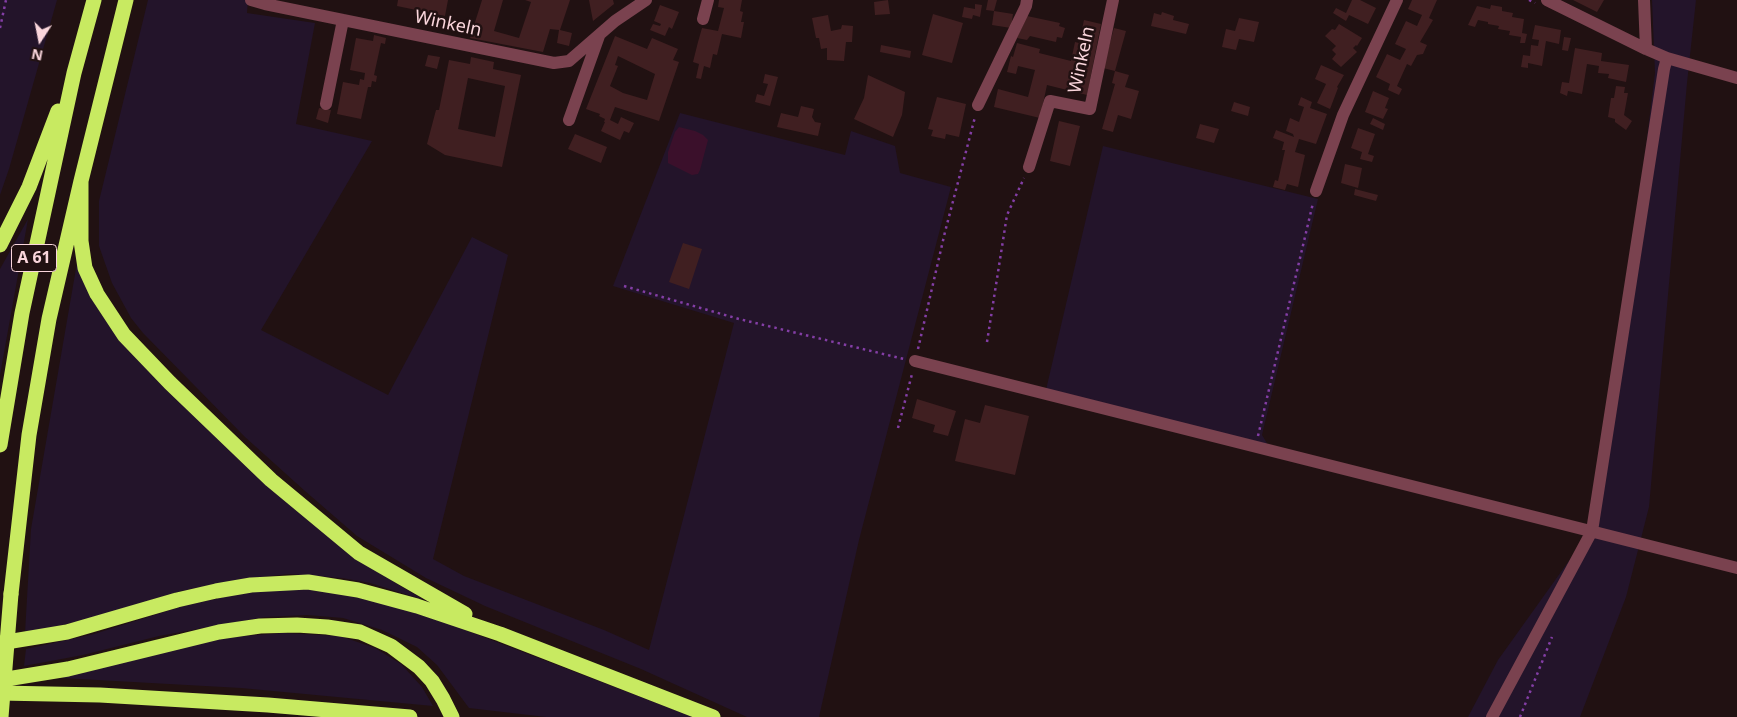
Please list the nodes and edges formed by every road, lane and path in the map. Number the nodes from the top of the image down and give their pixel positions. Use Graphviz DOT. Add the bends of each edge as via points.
graph roads {
  1 [pos="6,0"];
  2 [pos="94,0"];
  3 [pos="126,0"];
  4 [pos="251,0"];
  5 [pos="646,0"];
  6 [pos="708,0"];
  7 [pos="1027,0"];
  8 [pos="1113,0"];
  9 [pos="1397,0"];
  10 [pos="1548,0"];
  11 [pos="1644,0"];
  12 [pos="703,19"];
  13 [pos="342,20"];
  14 [pos="0,28"];
  15 [pos="600,34"];
  16 [pos="1646,49"];
  17 [pos="1667,58"];
  18 [pos="74,73"];
  19 [pos="1737,78"];
  20 [pos="326,104"];
  21 [pos="978,105"];
  22 [pos="569,120"];
  23 [pos="1029,167"];
  24 [pos="81,180"];
  25 [pos="1316,192"];
  26 [pos="0,245"];
  27 [pos="624,286"];
  28 [pos="987,342"];
  29 [pos="915,361"];
  30 [pos="898,428"];
  31 [pos="0,445"];
  32 [pos="1255,447"];
  33 [pos="1592,531"];
  34 [pos="1737,568"];
  35 [pos="1554,629"];
  36 [pos="500,634"];
  37 [pos="0,643"];
  38 [pos="0,680"];
  39 [pos="0,693"];
  40 [pos="1,717"];
  41 [pos="410,717"];
  42 [pos="452,717"];
  43 [pos="713,717"];
  44 [pos="1492,717"];
  45 [pos="1520,717"];
  1 -- 14 [label="path"];
  2 -- 18 [label="highway, A 61"];
  3 -- 24 [label="highway, A 61"];
  4 -- 13 [label="street, Winkeln"];
  5 -- 15 [label="street, Winkeln"];
  6 -- 12 [label="street"];
  7 -- 21 [label="street"];
  8 -- 23 [label="street, Winkeln" via="1090,109 1050,101"];
  9 -- 25 [label="street" via="1343,115"];
  10 -- 16 [label="street"];
  11 -- 16 [label="street"];
  13 -- 15 [label="street, Winkeln" via="554,63 569,61"];
  13 -- 20 [label="street"];
  15 -- 22 [label="street"];
  16 -- 17 [label="street"];
  17 -- 19 [label="street"];
  17 -- 33 [label="street"];
  18 -- 26 [label="highway" via="28,187"];
  18 -- 31 [label="highway, A 61" via="22,313"];
  21 -- 29 [label="path"];
  23 -- 28 [label="path" via="1007,215"];
  24 -- 36 [label="highway" via="81,241 85,268 96,294 124,334 170,384 271,480 359,553"];
  24 -- 40 [label="highway, A 61, bridge" via="50,319 29,435 10,594"];
  25 -- 32 [label="path"];
  27 -- 29 [label="path" via="739,319"];
  29 -- 30 [label="path"];
  29 -- 32 [label="street"];
  32 -- 33 [label="street"];
  33 -- 34 [label="street"];
  33 -- 44 [label="street"];
  35 -- 45 [label="path"];
  36 -- 37 [label="highway" via="418,606 358,590 308,582 251,585 216,591 67,632"];
  36 -- 43 [label="highway"];
  38 -- 42 [label="highway" via="77,667 219,632 260,626 327,627 360,632 391,646 432,681"];
  39 -- 41 [label="highway" via="120,697"];
}
